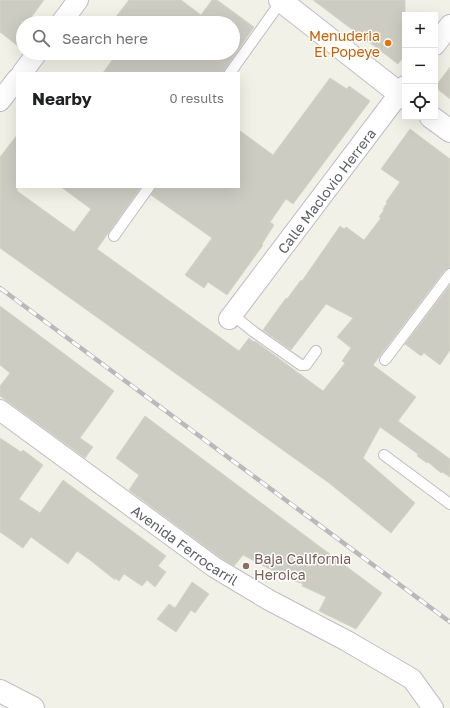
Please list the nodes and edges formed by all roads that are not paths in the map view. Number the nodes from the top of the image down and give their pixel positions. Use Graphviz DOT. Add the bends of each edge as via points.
graph roads {
  1 [pos="78,0"];
  2 [pos="281,0"];
  3 [pos="66,16"];
  4 [pos="450,25"];
  5 [pos="438,41"];
  6 [pos="240,59"];
  7 [pos="32,60"];
  8 [pos="239,60"];
  9 [pos="23,72"];
  10 [pos="231,72"];
  11 [pos="16,81"];
  12 [pos="402,91"];
  13 [pos="402,93"];
  14 [pos="0,102"];
  15 [pos="435,120"];
  16 [pos="450,131"];
  17 [pos="148,188"];
  18 [pos="114,236"];
  19 [pos="450,274"];
  20 [pos="231,317"];
  21 [pos="316,351"];
  22 [pos="385,360"];
  23 [pos="0,410"];
  24 [pos="384,455"];
  25 [pos="450,504"];
  26 [pos="0,691"];
  27 [pos="0,705"];
  28 [pos="5,708"];
  29 [pos="33,708"];
  30 [pos="433,708"];
  1 -- 3 [label="street"];
  2 -- 6 [label="lane"];
  2 -- 12 [label="street"];
  4 -- 5 [label="street"];
  7 -- 9 [label="street"];
  8 -- 10 [label="lane"];
  11 -- 14 [label="street"];
  13 -- 20 [label="street, Calle Maclovio Herrera"];
  15 -- 16 [label="street"];
  17 -- 18 [label="lane"];
  19 -- 22 [label="lane"];
  20 -- 21 [label="lane" via="301,365 306,365"];
  23 -- 30 [label="street, Avenida Ferrocarril" via="214,568 412,679"];
  24 -- 25 [label="lane"];
  26 -- 29 [label="street"];
  27 -- 28 [label="street"];
}
